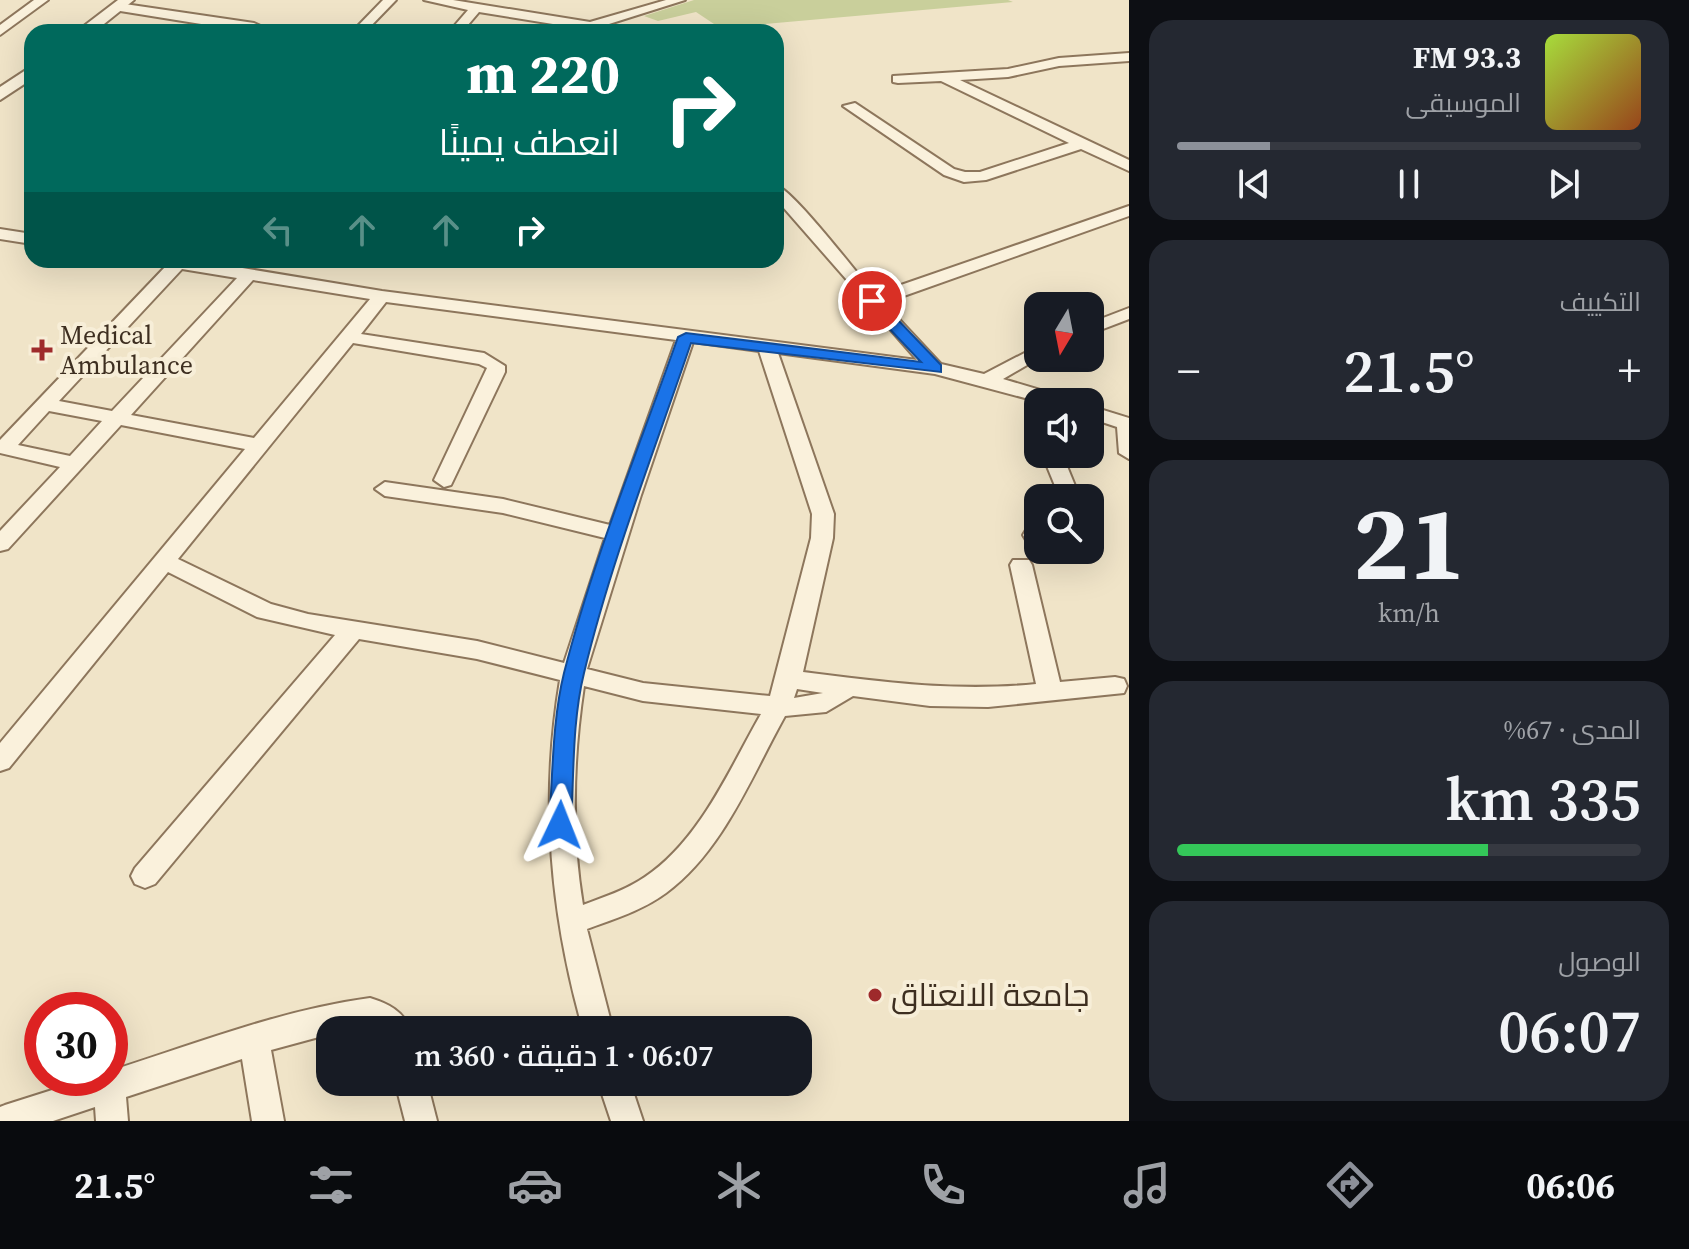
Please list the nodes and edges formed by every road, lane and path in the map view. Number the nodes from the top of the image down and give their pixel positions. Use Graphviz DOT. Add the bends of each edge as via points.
graph roads {
  1 [pos="42,0"];
  2 [pos="390,0"];
  3 [pos="430,0"];
  4 [pos="640,0"];
  5 [pos="673,2"];
  6 [pos="122,3"];
  7 [pos="477,7"];
  8 [pos="94,24"];
  9 [pos="238,24"];
  10 [pos="366,24"];
  11 [pos="462,24"];
  12 [pos="578,24"];
  13 [pos="597,24"];
  14 [pos="0,31"];
  15 [pos="1129,57"];
  16 [pos="942,76"];
  17 [pos="24,77"];
  18 [pos="898,79"];
  19 [pos="1,94"];
  20 [pos="850,106"];
  21 [pos="1083,143"];
  22 [pos="1129,166"];
  23 [pos="784,198"];
  24 [pos="1129,211"];
  25 [pos="0,234"];
  26 [pos="24,238"];
  27 [pos="176,268"];
  28 [pos="213,268"];
  29 [pos="249,275"];
  30 [pos="382,296"];
  31 [pos="872,301"];
  32 [pos="1129,313"];
  33 [pos="1104,323"];
  34 [pos="348,337"];
  35 [pos="686,337"];
  36 [pos="767,347"];
  37 [pos="1024,359"];
  38 [pos="935,368"];
  39 [pos="987,380"];
  40 [pos="1024,393"];
  41 [pos="47,405"];
  42 [pos="1104,416"];
  43 [pos="119,418"];
  44 [pos="1128,424"];
  45 [pos="259,445"];
  46 [pos="2,448"];
  47 [pos="1129,453"];
  48 [pos="76,464"];
  49 [pos="444,480"];
  50 [pos="385,489"];
  51 [pos="617,534"];
  52 [pos="0,544"];
  53 [pos="164,561"];
  54 [pos="1021,565"];
  55 [pos="353,630"];
  56 [pos="574,674"];
  57 [pos="789,679"];
  58 [pos="1115,686"];
  59 [pos="847,688"];
  60 [pos="1050,693"];
  61 [pos="778,707"];
  62 [pos="0,761"];
  63 [pos="145,876"];
  64 [pos="571,922"];
  65 [pos="353,1016"];
  66 [pos="378,1016"];
  67 [pos="594,1016"];
  68 [pos="316,1025"];
  69 [pos="254,1040"];
  70 [pos="128,1081"];
  71 [pos="82,1096"];
  72 [pos="111,1096"];
  73 [pos="415,1096"];
  74 [pos="619,1096"];
  75 [pos="5,1121"];
  76 [pos="112,1121"];
  77 [pos="268,1121"];
  78 [pos="421,1121"];
  79 [pos="627,1121"];
  1 -- 14 [label="street"];
  2 -- 10 [label="street"];
  3 -- 7 [label="street"];
  4 -- 5 [label="street"];
  5 -- 13 [label="street"];
  6 -- 8 [label="street"];
  6 -- 9 [label="street"];
  7 -- 11 [label="street"];
  7 -- 12 [label="street"];
  15 -- 16 [label="street"];
  16 -- 18 [label="street"];
  16 -- 21 [label="street"];
  17 -- 19 [label="street"];
  20 -- 21 [label="street" via="964,177 981,177"];
  21 -- 22 [label="street"];
  23 -- 31 [label="street"];
  24 -- 31 [label="street"];
  25 -- 26 [label="street"];
  27 -- 41 [label="street"];
  28 -- 29 [label="street"];
  29 -- 30 [label="street"];
  29 -- 43 [label="street"];
  30 -- 34 [label="street"];
  30 -- 35 [label="street"];
  31 -- 38 [label="street"];
  32 -- 33 [label="street"];
  34 -- 45 [label="street"];
  34 -- 49 [label="street" via="484,359 496,366"];
  35 -- 36 [label="street"];
  35 -- 51 [label="street"];
  36 -- 38 [label="street"];
  36 -- 57 [label="street" via="823,514"];
  37 -- 39 [label="street"];
  38 -- 39 [label="street"];
  39 -- 40 [label="street"];
  41 -- 43 [label="street"];
  41 -- 46 [label="street"];
  42 -- 44 [label="street"];
  43 -- 45 [label="street"];
  43 -- 48 [label="street"];
  44 -- 47 [label="street"];
  45 -- 53 [label="street"];
  46 -- 48 [label="street"];
  48 -- 52 [label="street"];
  50 -- 51 [label="street" via="503,506"];
  51 -- 56 [label="street"];
  53 -- 55 [label="street" via="265,611"];
  53 -- 62 [label="street"];
  54 -- 60 [label="street"];
  55 -- 56 [label="street" via="477,650"];
  55 -- 63 [label="street"];
  56 -- 61 [label="street" via="643,692"];
  56 -- 64 [label="street" via="560,825"];
  57 -- 59 [label="street"];
  57 -- 61 [label="street"];
  58 -- 60 [label="street"];
  59 -- 60 [label="street" via="930,697"];
  59 -- 61 [label="street" via="812,707"];
  61 -- 64 [label="street" via="707,832 683,862 654,886"];
  64 -- 67 [label="street"];
  65 -- 66 [label="street"];
  68 -- 69 [label="street"];
  69 -- 70 [label="street"];
  69 -- 77 [label="street"];
  71 -- 75 [label="street"];
  72 -- 76 [label="street"];
  73 -- 78 [label="street"];
  74 -- 79 [label="street"];
}
